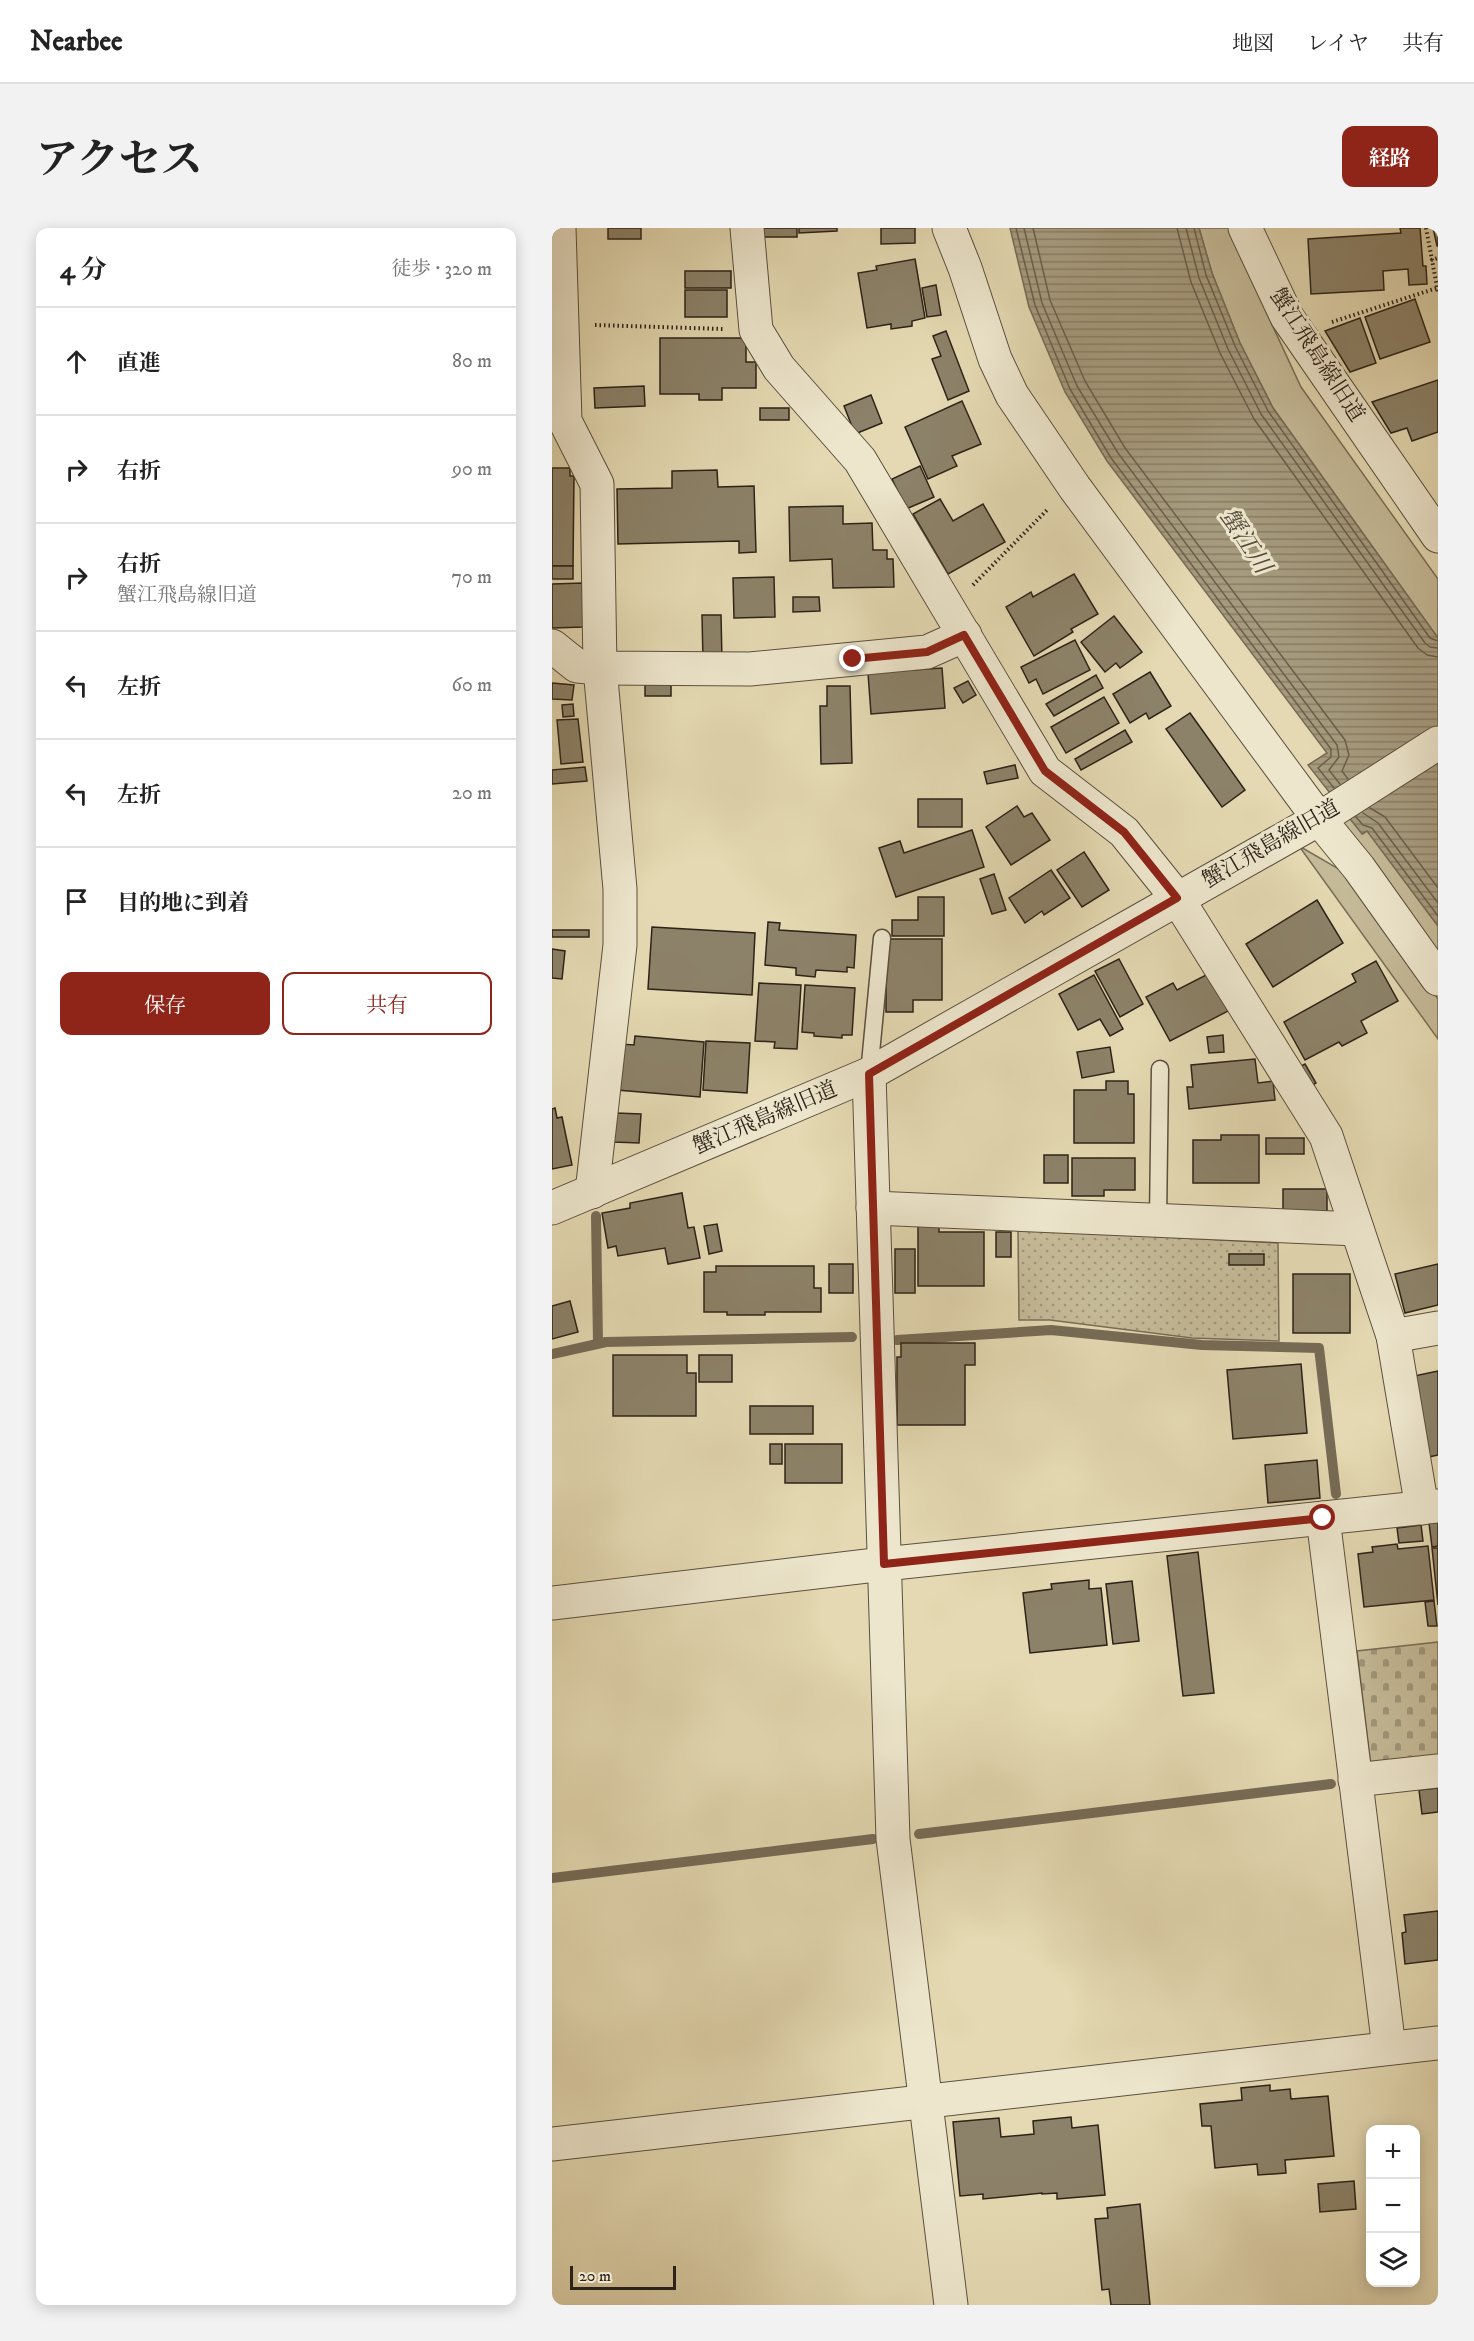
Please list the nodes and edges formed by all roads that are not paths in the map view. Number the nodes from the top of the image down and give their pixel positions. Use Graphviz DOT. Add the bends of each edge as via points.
graph roads {
  1 [pos="559,228"];
  2 [pos="747,228"];
  3 [pos="949,228"];
  4 [pos="962,228"];
  5 [pos="1245,228"];
  6 [pos="966,268"];
  7 [pos="1438,536"];
  8 [pos="957,622"];
  9 [pos="552,646"];
  10 [pos="600,668"];
  11 [pos="1438,743"];
  12 [pos="1324,815"];
  13 [pos="1177,898"];
  14 [pos="882,938"];
  15 [pos="1438,979"];
  16 [pos="1161,1070"];
  17 [pos="869,1074"];
  18 [pos="592,1192"];
  19 [pos="552,1208"];
  20 [pos="873,1208"];
  21 [pos="1158,1220"];
  22 [pos="1357,1229"];
  23 [pos="1438,1328"];
  24 [pos="1393,1336"];
  25 [pos="1430,1507"];
  26 [pos="1323,1518"];
  27 [pos="884,1564"];
  28 [pos="552,1603"];
  29 [pos="1438,1771"];
  30 [pos="1355,1780"];
  31 [pos="1438,2043"];
  32 [pos="1389,2048"];
  33 [pos="926,2102"];
  34 [pos="552,2144"];
  35 [pos="951,2305"];
  1 -- 10 [label="street" via="565,421 597,484"];
  2 -- 8 [label="street" via="756,330 779,368 860,460"];
  3 -- 6 [label="street"];
  4 -- 6 [label="street"];
  5 -- 7 [label="street, 蟹江飛島線旧道" via="1287,317"];
  6 -- 12 [label="street" via="995,359 1012,395 1075,488"];
  8 -- 10 [label="street" via="927,652 750,669"];
  8 -- 13 [label="street" via="1045,771 1124,832"];
  9 -- 10 [label="street" via="577,666"];
  10 -- 18 [label="street" via="620,889 620,945"];
  11 -- 12 [label="street, 蟹江飛島線旧道"];
  12 -- 13 [label="street, 蟹江飛島線旧道"];
  12 -- 15 [label="street"];
  13 -- 17 [label="street, 蟹江飛島線旧道"];
  13 -- 22 [label="street" via="1326,1136"];
  14 -- 17 [label="lane"];
  16 -- 21 [label="lane"];
  17 -- 18 [label="street, 蟹江飛島線旧道"];
  17 -- 20 [label="street"];
  18 -- 19 [label="street, 蟹江飛島線旧道"];
  20 -- 21 [label="street"];
  20 -- 27 [label="street"];
  21 -- 22 [label="street"];
  22 -- 24 [label="street"];
  23 -- 24 [label="street"];
  24 -- 25 [label="street"];
  25 -- 26 [label="street"];
  26 -- 27 [label="street"];
  26 -- 30 [label="street"];
  27 -- 28 [label="street"];
  27 -- 33 [label="street" via="892,1839"];
  29 -- 30 [label="street"];
  30 -- 32 [label="street"];
  31 -- 32 [label="street"];
  32 -- 33 [label="street"];
  33 -- 34 [label="street"];
  33 -- 35 [label="street"];
}
